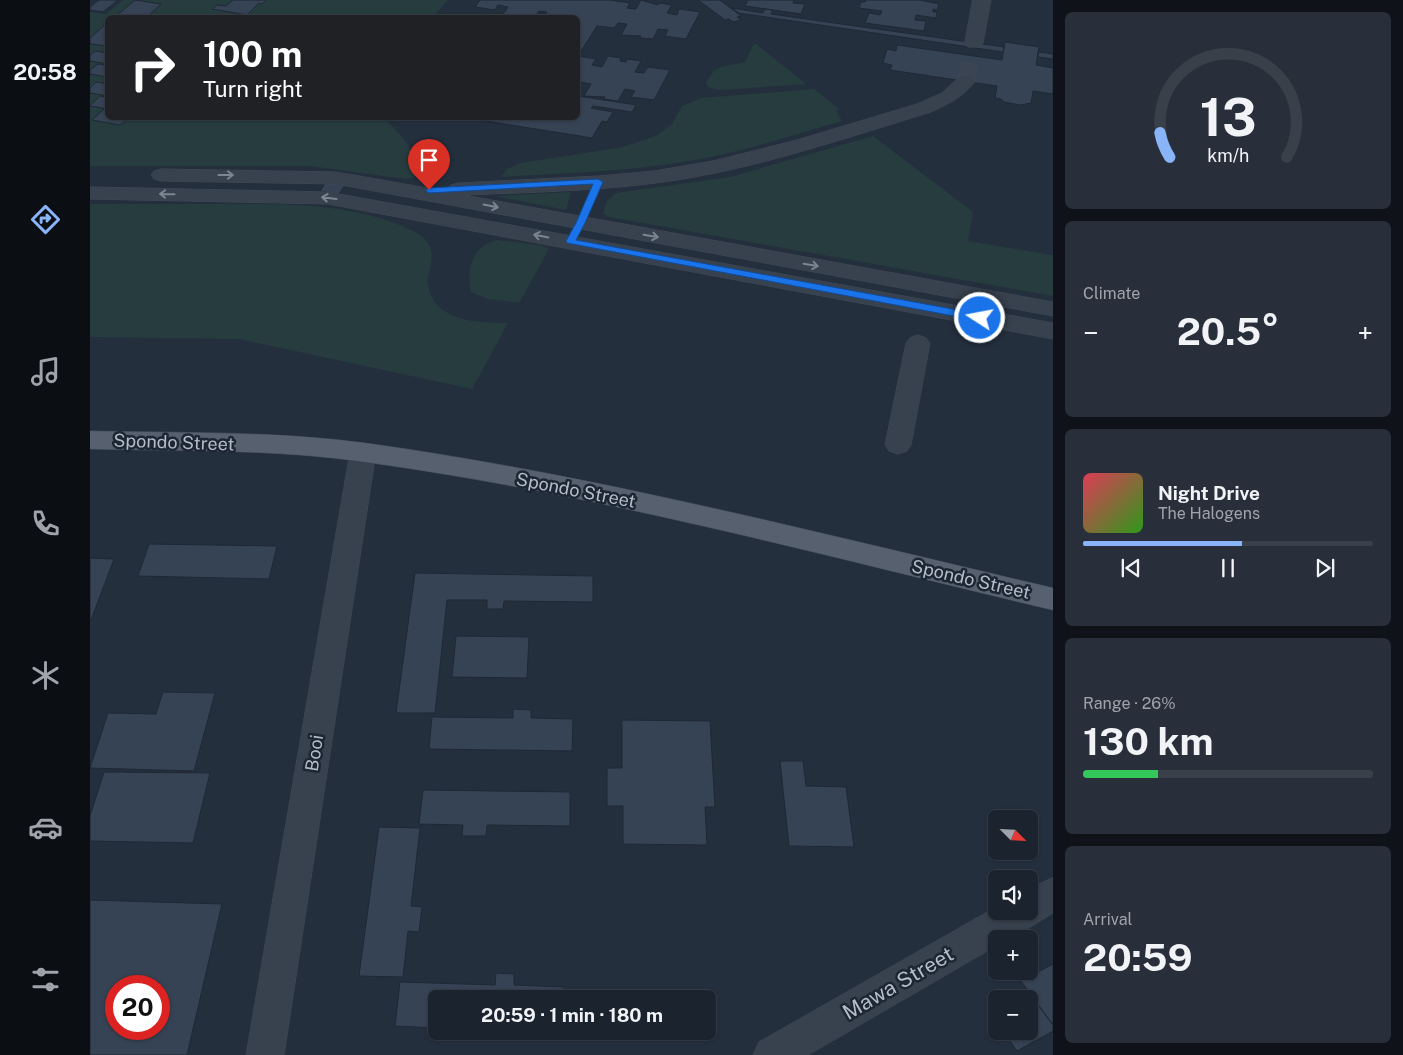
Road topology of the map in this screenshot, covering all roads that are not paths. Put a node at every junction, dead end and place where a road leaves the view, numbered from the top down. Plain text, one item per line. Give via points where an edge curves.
1 (982, 0) edge
2 (972, 49) tunnel mouth
3 (966, 81) tunnel mouth
4 (90, 176) edge
5 (598, 182) junction
6 (370, 184) junction
7 (298, 185) junction
8 (412, 191) junction
9 (90, 193) edge
10 (356, 202) junction
11 (576, 232) junction
12 (982, 307) junction
13 (1053, 309) edge
14 (1053, 331) edge
15 (918, 343) dead end
16 (90, 440) edge
17 (898, 445) dead end
18 (363, 452) junction
19 (1053, 598) edge
20 (1053, 894) edge
21 (1038, 903) edge
22 (1007, 920) edge
23 (265, 1055) edge
24 (772, 1055) edge

1 - 2 street
3 - 5 street via 949,97 924,108 760,156 682,173
4 -> 7 street
5 - 8 street
5 - 11 street
6 - 7 street
6 - 8 street
6 - 10 street
7 -> 9 street
10 -> 7 street
8 -> 11 street
11 -> 10 street
11 - 12 street
12 - 13 street
12 - 14 street
15 - 17 street
16 - 18 main road, Spondo Street via 275,445
18 - 19 main road, Spondo Street via 586,490
18 - 23 street, Booi
20 - 21 street
22 - 24 street, Mawa Street

